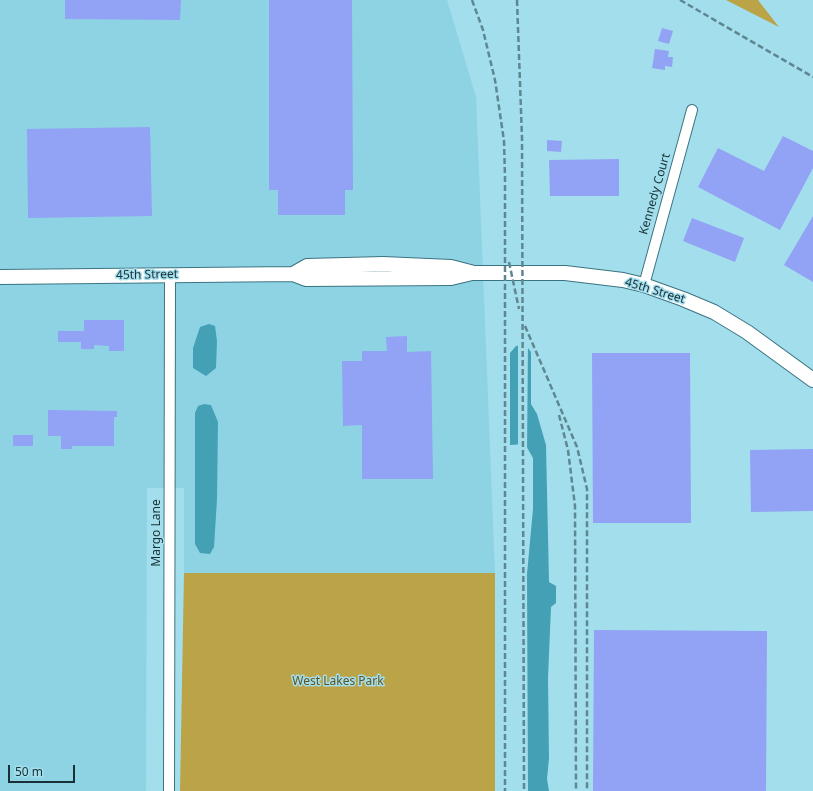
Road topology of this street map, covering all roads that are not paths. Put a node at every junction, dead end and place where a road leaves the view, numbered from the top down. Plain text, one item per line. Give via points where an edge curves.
1 (692, 110) dead end
2 (170, 275) junction
3 (0, 277) edge
4 (644, 285) junction
5 (813, 380) edge
6 (169, 791) edge

1 - 4 street, Kennedy Court
2 - 3 main road, 45th Street
2 - 4 main road, 45th Street via 293,274 306,279 452,278 474,273 565,273
2 - 6 street, Margo Lane
4 - 5 main road, 45th Street via 714,312 747,332

